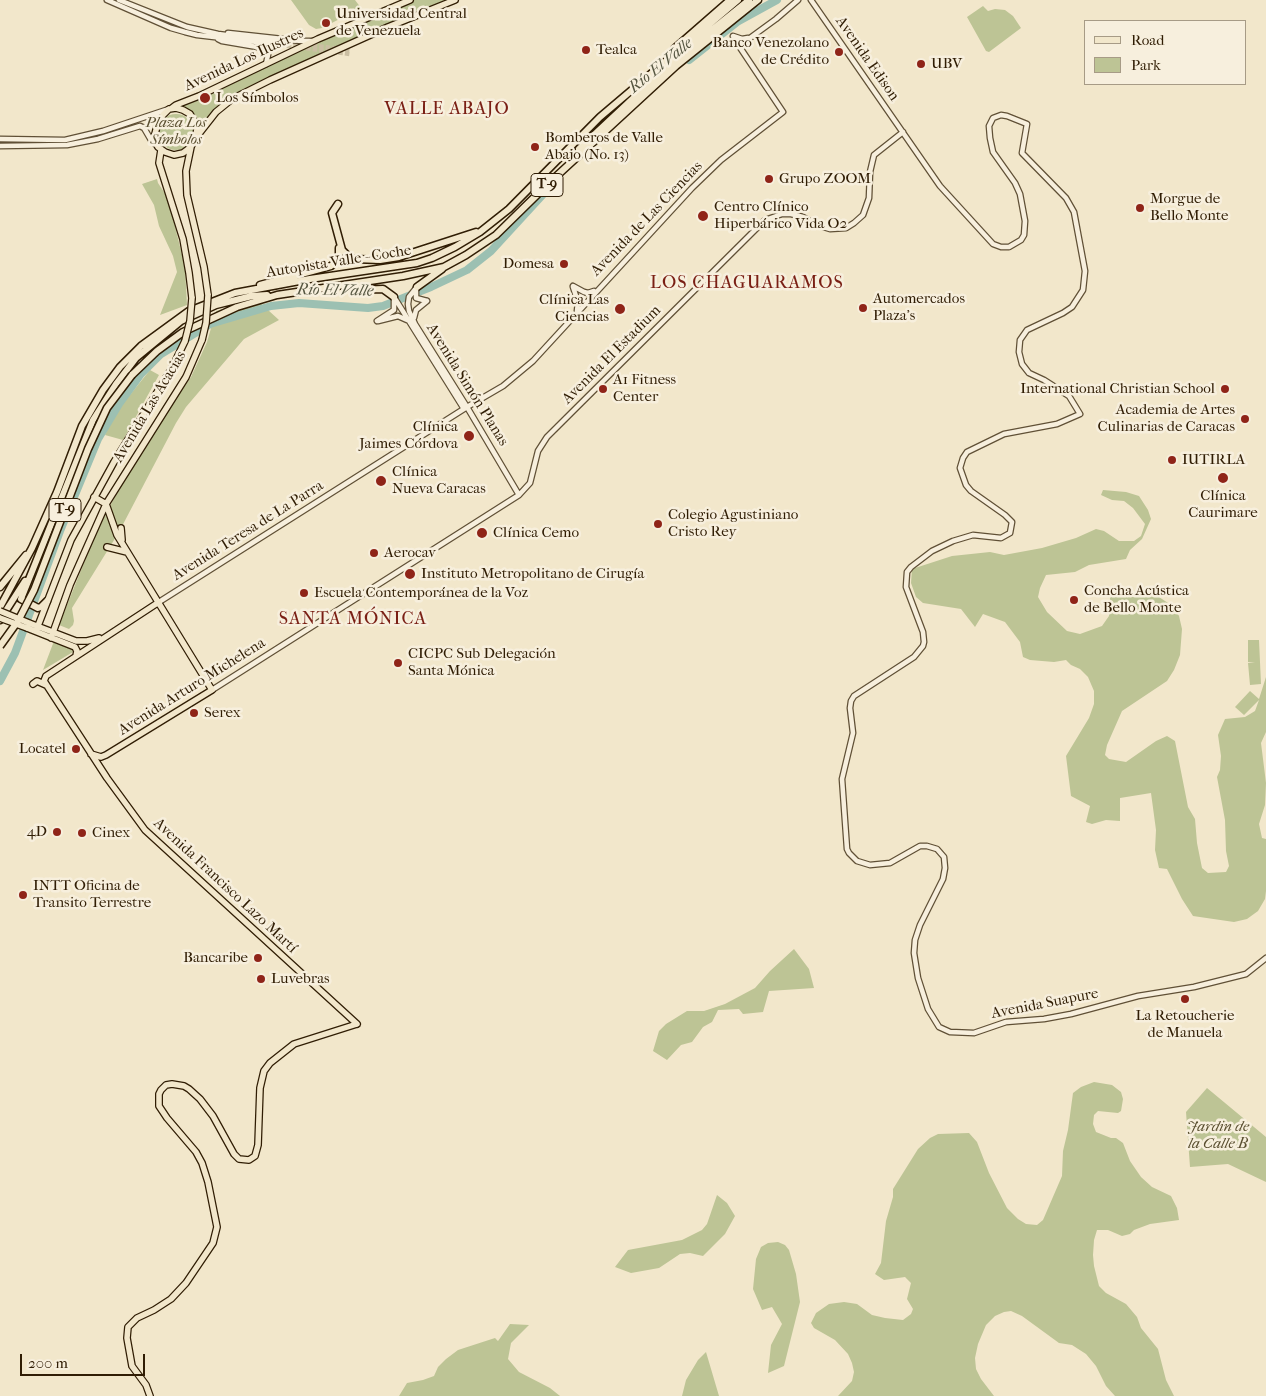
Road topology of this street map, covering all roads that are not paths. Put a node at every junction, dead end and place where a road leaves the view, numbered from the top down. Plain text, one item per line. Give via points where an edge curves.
1 (107, 0) edge
2 (119, 0) edge
3 (410, 0) edge
4 (455, 0) edge
5 (730, 0) edge
6 (738, 0) edge
7 (749, 0) edge
8 (758, 0) edge
9 (798, 0) edge
10 (811, 0) edge
11 (815, 0) edge
12 (817, 9) junction
13 (217, 36) junction
14 (733, 36) dead end
15 (752, 37) junction
16 (318, 39) junction
17 (274, 43) tunnel mouth
18 (745, 54) junction
19 (662, 64) junction
20 (266, 65) junction
21 (170, 109) junction
22 (610, 122) junction
23 (902, 132) junction
24 (0, 139) edge
25 (194, 140) junction
26 (0, 146) edge
27 (191, 147) junction
28 (160, 148) junction
29 (338, 204) dead end
30 (327, 208) dead end
31 (480, 232) junction
32 (444, 267) junction
33 (344, 285) junction
34 (417, 287) junction
35 (597, 289) junction
36 (235, 293) junction
37 (277, 295) junction
38 (394, 297) junction
39 (577, 312) junction
40 (408, 320) junction
41 (415, 324) junction
42 (466, 408) junction
43 (1080, 414) joint
44 (519, 495) junction
45 (94, 497) junction
46 (106, 504) junction
47 (113, 526) junction
48 (123, 544) junction
49 (32, 548) junction
50 (108, 548) dead end
51 (127, 552) junction
52 (35, 565) junction
53 (0, 587) edge
54 (47, 600) junction
55 (159, 602) junction
56 (0, 607) edge
57 (0, 611) edge
58 (0, 619) edge
59 (28, 626) junction
60 (37, 629) junction
61 (52, 635) junction
62 (104, 637) junction
63 (0, 646) edge
64 (76, 656) junction
65 (44, 678) joint
66 (33, 684) dead end
67 (49, 689) junction
68 (212, 690) junction
69 (91, 754) junction
70 (106, 755) junction
71 (104, 772) junction
72 (1266, 958) edge
73 (150, 1396) edge

1 - 13 street via 172,28 197,35
2 - 13 street via 176,24
3 - 16 main road, Avenida Los Ilustres
4 - 25 main road, Avenida Los Ilustres via 383,29 232,100 216,112
5 - 19 highway via 668,54
6 - 19 highway, T-9
7 - 22 highway, Autopista Valle - Coche / T-9 via 672,62
8 - 22 highway, Autopista Valle - Coche / T-9
9 - 15 street
10 - 12 street, Avenida Edison
11 - 12 street
12 - 23 street, Avenida Edison
13 - 16 street via 224,32 301,41
13 - 17 street
13 - 20 street via 222,41 263,48 268,55
14 - 15 street
15 - 18 street
15 - 18 street via 739,46
16 - 20 main road, Avenida Los Ilustres
18 - 35 street, Avenida de Las Ciencias via 783,112 721,160
19 - 31 highway, Autopista Valle - Coche / T-9 via 600,118 509,209
20 - 21 main road, Avenida Los Ilustres
21 - 24 street via 65,140
21 - 25 main road via 183,110 194,118 197,129
21 - 28 main road via 163,114 157,126 155,138
22 - 32 highway, Autopista Valle - Coche / T-9 via 480,245
23 - 43 street, Avenida Edison via 940,186 987,237 994,244 1009,247 1024,235 1025,215 1015,184 993,152 989,126 993,118 1001,115 1027,124 1022,153 1066,198 1074,212 1085,280 1083,290 1072,307 1027,330 1020,340 1019,352 1029,373 1069,396
23 - 44 street, Avenida El Estadium via 874,155 869,198 863,214 854,223 846,228 830,229 791,214 765,220 547,436 538,451 530,483
25 - 27 main road
26 - 28 street via 66,145 140,126
27 - 28 main road via 179,154 169,154
27 - 46 main road, Avenida Las Acacias, bridge via 186,171 187,196 208,295 202,340 186,377
28 - 45 main road, Avenida Las Acacias, bridge via 159,163 190,273 190,321 172,368
29 - 31 highway via 332,213 342,250 354,259 399,257
30 - 36 highway, T-9 via 340,253 334,265
31 - 36 highway, Autopista Valle - Coche / T-9 via 456,247 416,263
32 - 33 highway, Autopista Valle - Coche / T-9
32 - 34 highway, T-9
33 - 37 highway, Autopista Valle - Coche / T-9
33 - 38 highway via 356,290 383,289
34 - 41 street, Avenida Simón Planas via 408,304
34 - 41 street via 416,298 427,301 416,310
35 - 39 street, Avenida de Las Ciencias
35 - 39 street via 588,293 573,286 578,302
36 - 49 highway, Autopista Valle - Coche / T-9 via 188,311 141,346 120,367 82,426
37 - 52 highway via 252,296 196,313 181,321 136,358 93,420
37 - 63 highway, Autopista Valle - Coche / T-9, bridge via 237,307 183,332 132,375 107,408 34,590
38 - 40 street, Avenida Simón Planas
38 - 40 street via 394,310 377,321 398,316
39 - 42 street, Avenida de Las Ciencias via 514,378
40 - 42 street, Avenida Simón Planas
41 - 42 street, Avenida Simón Planas
42 - 44 street, Avenida Simón Planas
42 - 55 street, Avenida Teresa de La Parra
43 - 72 street, Avenida Suapure via 1057,424 1004,434 973,448 963,458 960,468 967,488 1005,515 1012,522 1012,529 1001,538 973,535 954,541 922,558 907,572 906,588 924,642 914,657 854,696 852,701 854,733 842,779 847,849 857,861 870,865 890,863 920,846 932,847 941,853 945,868 943,879 920,925 914,952 928,1009 939,1027 950,1032 974,1033 1006,1022 1071,1014 1138,996 1194,987 1246,974
44 - 68 street, Avenida Arturo Michelena
45 - 46 main road
45 - 54 main road, Avenida Las Acacias via 71,540
46 - 47 main road
46 - 61 main road, Avenida Las Acacias
47 - 48 main road
47 - 48 main road via 122,527
48 - 51 main road
49 - 53 highway
49 - 56 highway, Autopista Valle - Coche / T-9
50 - 51 main road
51 - 55 main road
52 - 54 highway via 21,598 38,608
52 - 58 highway
54 - 60 main road, Avenida Las Acacias
55 - 62 main road, Avenida Teresa de La Parra
55 - 68 main road
57 - 59 main road, bridge
58 - 59 main road, bridge
59 - 60 main road
60 - 61 main road
61 - 62 main road via 81,642
61 - 64 main road via 75,646
62 - 64 main road, Avenida Teresa de La Parra
64 - 65 main road, Avenida Teresa de La Parra
65 - 67 main road, Avenida Francisco Lazo Martí
66 - 67 main road via 39,681
67 - 69 main road, Avenida Francisco Lazo Martí
68 - 70 main road, Avenida Arturo Michelena
69 - 70 main road
69 - 71 main road, Avenida Francisco Lazo Martí
70 - 71 main road via 102,763
71 - 73 main road, Avenida Francisco Lazo Martí via 145,830 357,1024 294,1044 264,1070 260,1088 258,1144 255,1156 250,1160 234,1154 213,1116 189,1089 172,1084 161,1090 159,1106 202,1163 217,1227 213,1244 186,1283 171,1299 137,1318 128,1327 126,1338 132,1366

